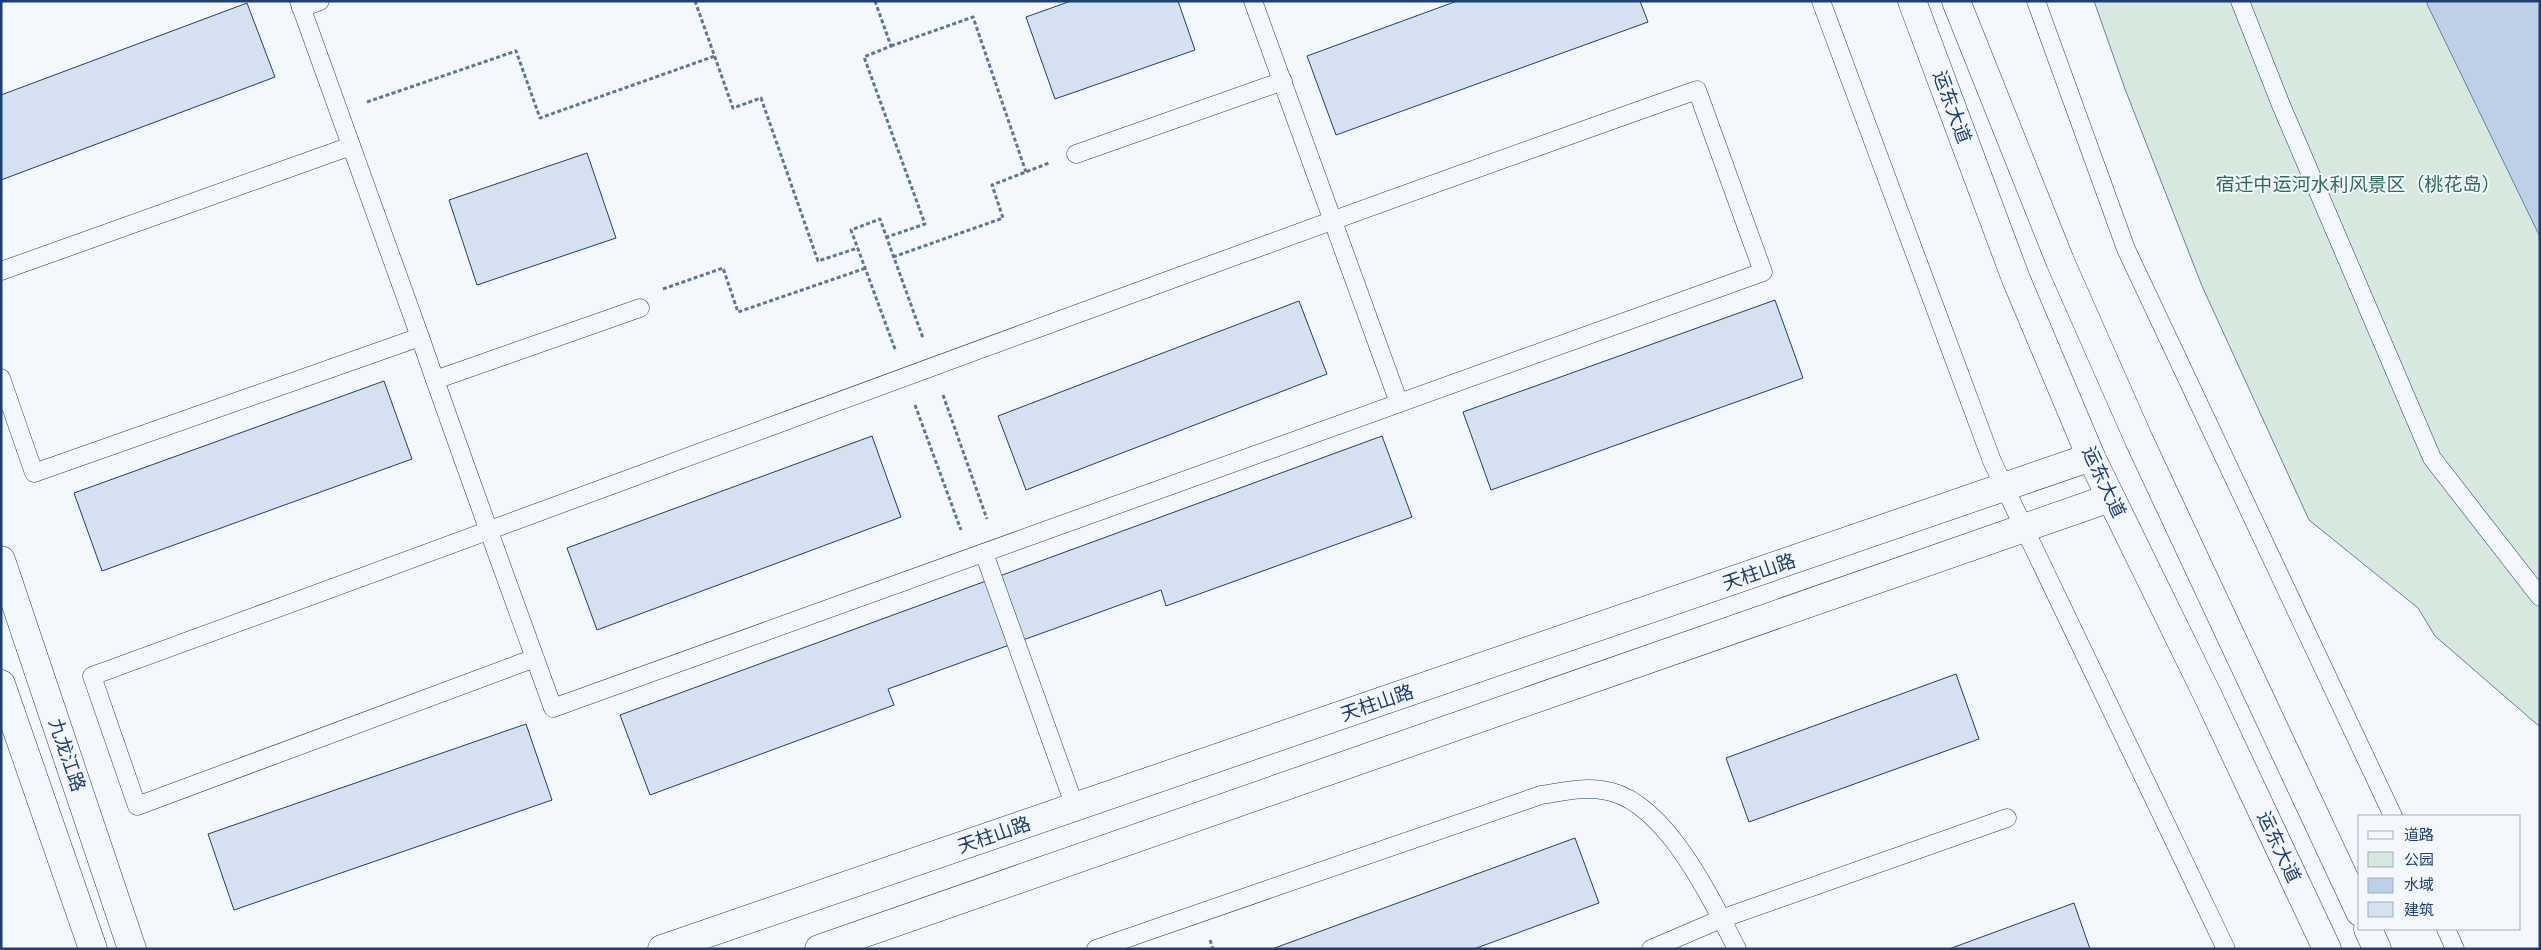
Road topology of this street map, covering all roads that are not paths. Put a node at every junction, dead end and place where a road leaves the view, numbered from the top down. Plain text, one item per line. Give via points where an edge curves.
1 (320, 1) edge
2 (1254, 1) edge
3 (1820, 1) edge
4 (1912, 1) edge
5 (1956, 1) edge
6 (2036, 1) edge
7 (2240, 1) edge
8 (300, 5) edge
9 (1282, 81) junction
10 (350, 146) junction
11 (1076, 154) road end
12 (1332, 219) junction
13 (1, 271) edge
14 (640, 308) road end
15 (420, 337) junction
16 (1, 378) edge
17 (435, 380) junction
18 (1399, 403) junction
19 (2091, 457) junction
20 (2004, 487) junction
21 (2110, 498) junction
22 (2024, 528) junction
23 (489, 531) junction
24 (984, 553) junction
25 (1, 560) edge
26 (2540, 597) edge
27 (534, 658) junction
28 (1, 684) edge
29 (1075, 807) junction
30 (2393, 815) edge
31 (2007, 818) dead end
32 (2358, 908) edge
33 (1721, 919) junction
34 (2368, 930) edge
35 (2446, 930) edge
36 (93, 949) edge
37 (132, 949) edge
38 (662, 949) edge
39 (819, 949) edge
40 (1096, 949) edge
41 (1651, 949) edge
42 (1737, 949) edge
43 (2226, 949) edge
44 (2327, 949) edge
45 (2377, 949) edge
46 (2455, 949) edge

1 - 8 lane
2 - 9 lane
3 - 20 lane via 1988,452
4 - 19 street, 运东大道 via 2016,279
5 - 32 street via 2060,261 2139,440
6 - 30 lane via 2126,249
7 - 26 lane via 2281,106 2432,458
8 - 10 lane
9 - 11 lane
9 - 12 lane
10 - 13 lane
10 - 15 lane
12 - 18 lane
12 - 18 lane via 1697,90 1764,272
12 - 23 lane
14 - 17 lane
15 - 16 lane via 34,473
15 - 17 lane
17 - 23 lane
18 - 24 lane
19 - 20 street, 天柱山路
19 - 21 street, 运东大道
20 - 22 lane
20 - 29 street, 天柱山路
21 - 22 street
21 - 44 street, 运东大道 via 2208,694
22 - 39 street
22 - 43 lane
23 - 27 lane
23 - 27 lane via 92,676 137,806
24 - 27 lane via 553,708
24 - 29 lane
25 - 37 street, 九龙江路
28 - 36 street, 九龙江路
29 - 38 street, 天柱山路
31 - 33 lane
33 - 40 lane via 1675,843 1650,813 1604,790 1576,789 1541,795
33 - 41 lane
33 - 42 lane
34 - 45 street
35 - 46 lane

